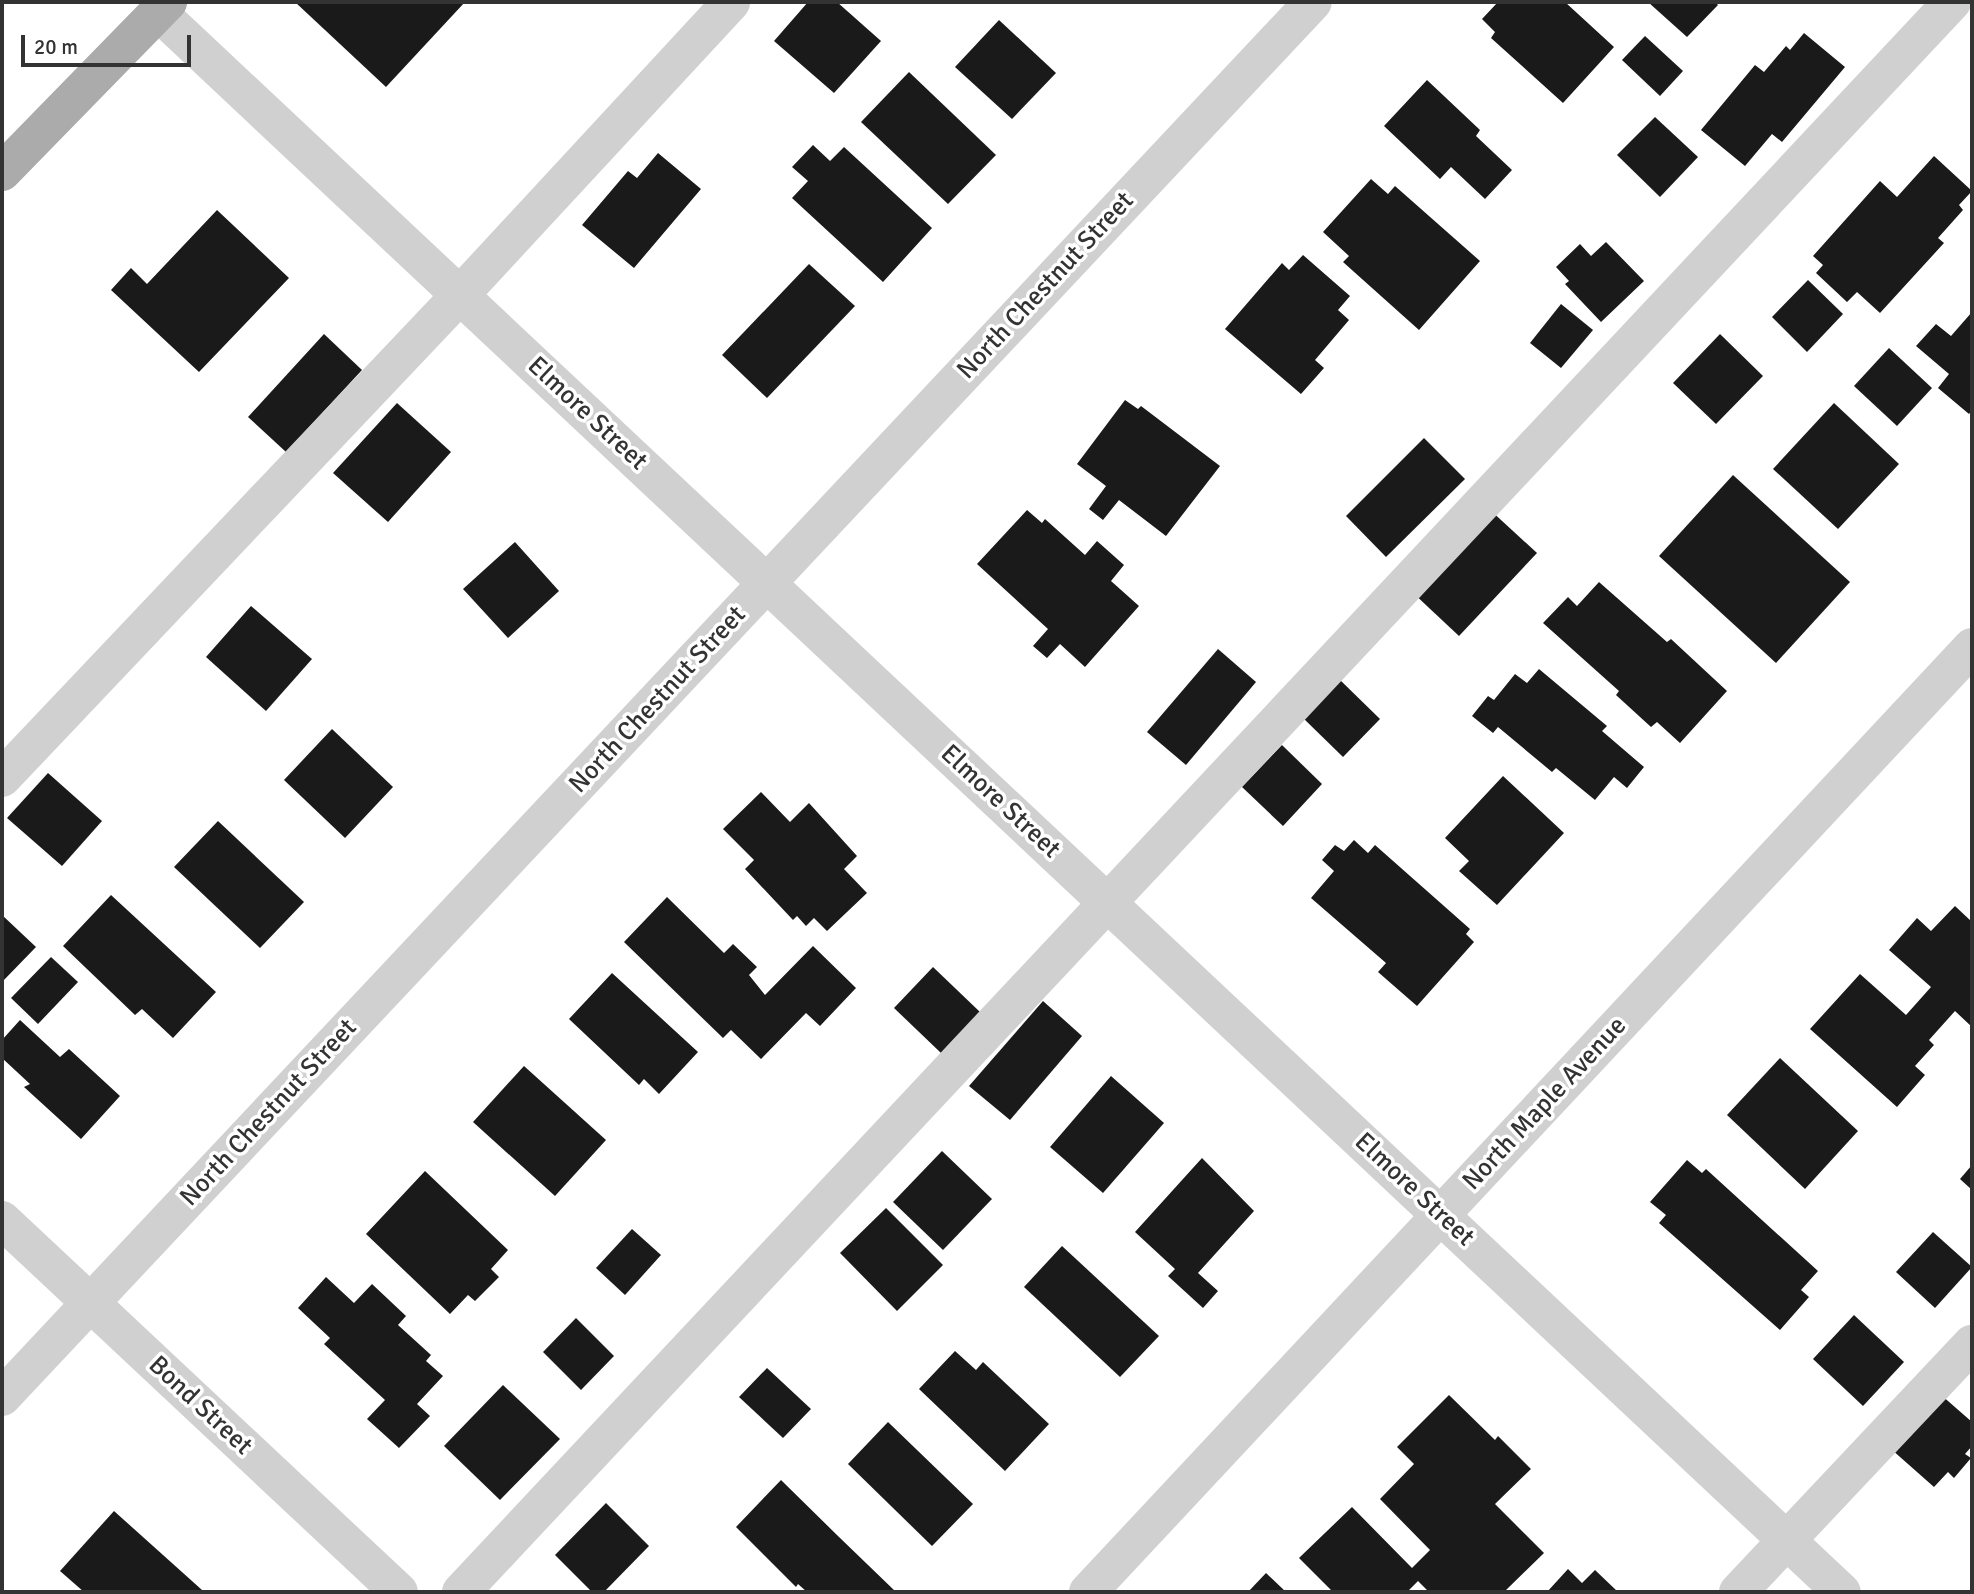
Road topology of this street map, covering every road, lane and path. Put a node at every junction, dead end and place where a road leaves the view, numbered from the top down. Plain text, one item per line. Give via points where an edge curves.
1 (731, 2) edge
2 (1313, 2) edge
3 (1952, 2) edge
4 (163, 7) edge
5 (2, 172) edge
6 (460, 295) junction
7 (767, 583) junction
8 (1972, 647) edge
9 (2, 778) edge
10 (1109, 904) junction
11 (1441, 1215) junction
12 (2, 1220) edge
13 (90, 1303) junction
14 (1972, 1344) edge
15 (2, 1397) edge
16 (1787, 1540) junction
17 (398, 1592) edge
18 (461, 1592) edge
19 (1088, 1592) edge
20 (1738, 1592) edge
21 (1842, 1592) edge

1 - 6 street
2 - 7 street, North Chestnut Street
3 - 10 street
4 - 5 main road
4 - 6 street, Elmore Street
6 - 7 street, Elmore Street
6 - 9 street
7 - 10 street, Elmore Street
7 - 13 street, North Chestnut Street
8 - 11 street, North Maple Avenue
10 - 11 street, Elmore Street
10 - 18 street
11 - 16 street, Elmore Street
11 - 19 street, North Maple Avenue
12 - 13 street, Bond Street
13 - 15 street, North Chestnut Street
13 - 17 street, Bond Street
14 - 16 street
16 - 20 street
16 - 21 street, Elmore Street

